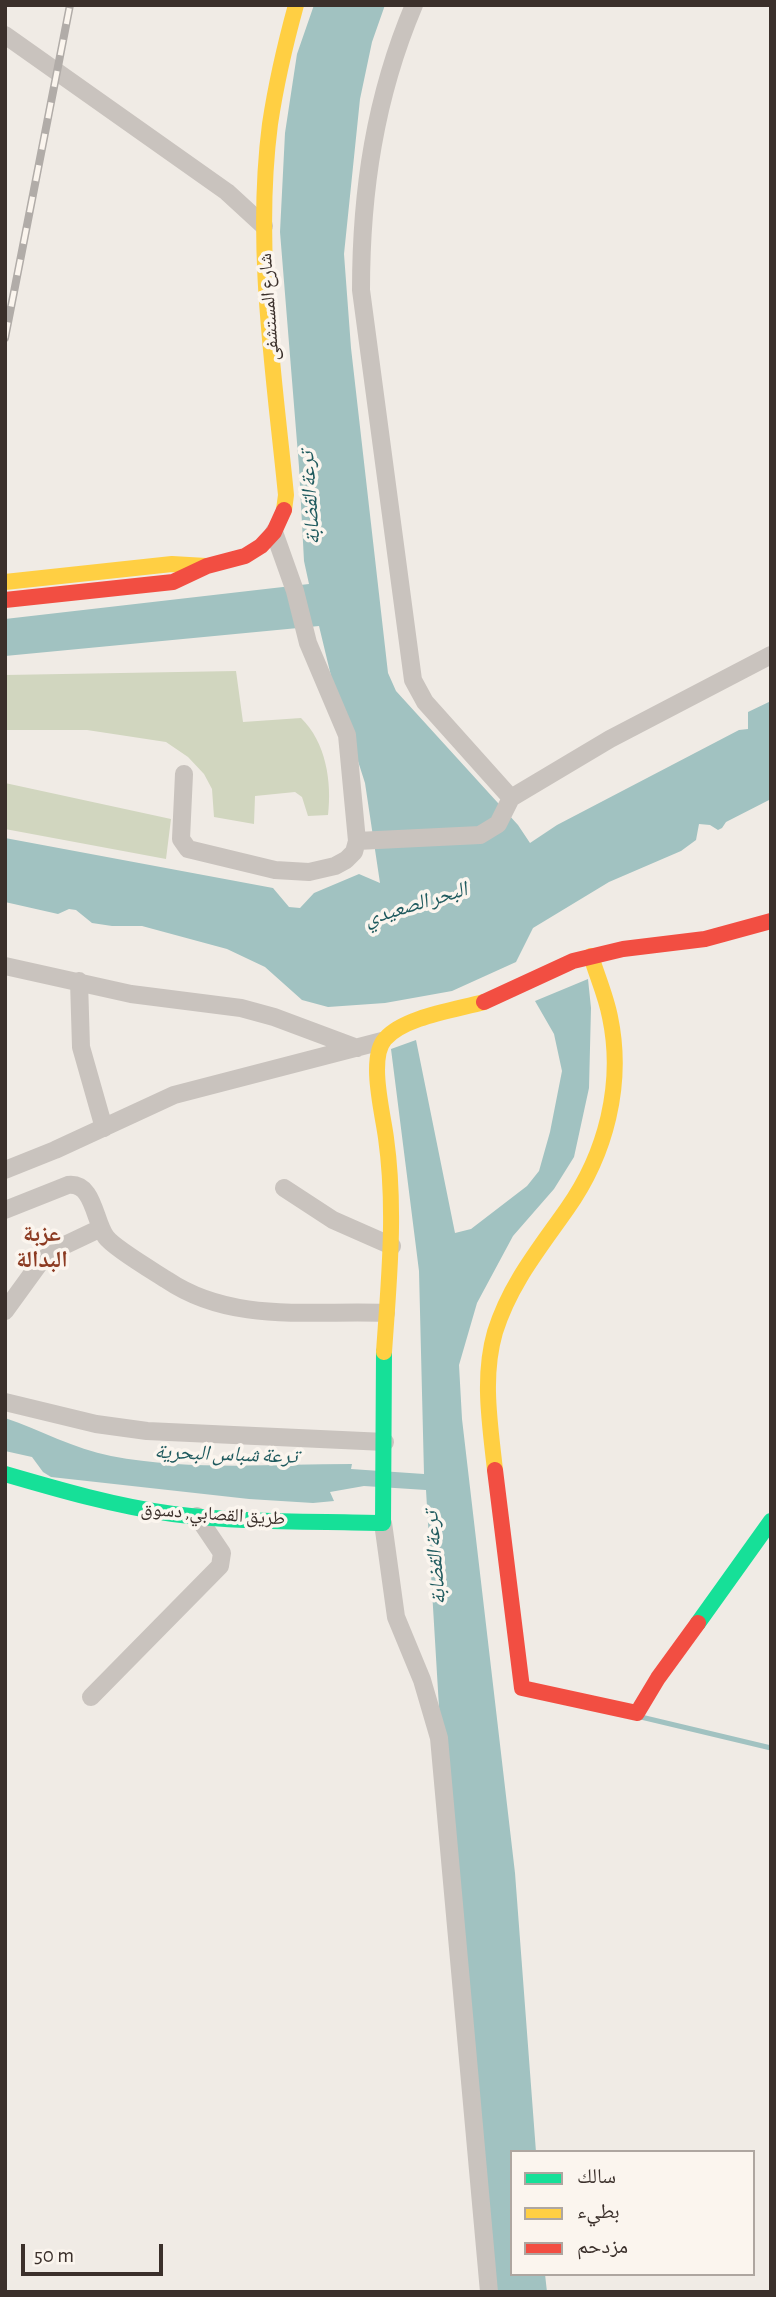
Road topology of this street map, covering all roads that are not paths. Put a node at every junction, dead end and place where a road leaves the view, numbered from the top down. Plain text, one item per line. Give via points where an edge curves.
1 (296, 5) edge
2 (414, 5) edge
3 (5, 35) edge
4 (264, 226) junction
5 (274, 531) junction
6 (207, 566) junction
7 (5, 582) edge
8 (5, 600) edge
9 (771, 655) edge
10 (184, 774) dead end
11 (511, 799) junction
12 (357, 841) junction
13 (771, 921) edge
14 (591, 956) junction
15 (5, 966) edge
16 (79, 981) junction
17 (382, 1041) junction
18 (357, 1048) junction
19 (104, 1128) junction
20 (5, 1170) edge
21 (284, 1188) dead end
22 (5, 1210) edge
23 (101, 1228) junction
24 (392, 1246) junction
25 (5, 1311) edge
26 (386, 1313) junction
27 (5, 1402) edge
28 (385, 1442) junction
29 (5, 1474) edge
30 (197, 1516) junction
31 (771, 1521) edge
32 (383, 1523) junction
33 (90, 1697) dead end
34 (489, 2292) edge

1 - 4 main road, شارع المستشفى via 276,91
2 - 11 street via 374,132 365,184 361,290 413,680 425,702
3 - 4 street via 227,192
4 - 5 main road, شارع المستشفى via 266,294 286,495
5 - 6 main road, شارع المستشفى via 245,556
5 - 12 street via 318,670 347,735
6 - 7 main road, شارع المستشفى via 172,564
6 - 8 main road, شارع المستشفى via 173,582
9 - 11 street via 610,739
10 - 12 street via 181,839 194,851 275,870 309,872 346,860
11 - 12 street via 498,824 480,835
13 - 14 main road via 705,939
14 - 17 main road via 485,1002 405,1024
14 - 31 main road via 610,1018 612,1093 607,1124 596,1159 575,1199 516,1282 489,1360 489,1420 522,1688 637,1713 657,1678
15 - 16 street
16 - 18 street via 131,994 242,1008
16 - 19 street via 81,1047
17 - 18 street
17 - 24 main road via 376,1066 388,1152
18 - 19 street via 174,1095
19 - 20 street
21 - 24 street via 332,1220
22 - 23 street via 73,1184 87,1193
23 - 25 street via 42,1261
23 - 26 street via 120,1249 186,1292 233,1308
24 - 26 main road
26 - 28 main road
27 - 28 street via 147,1431
28 - 32 main road
29 - 30 main road, طريق القصابي, دسوق via 99,1501
30 - 32 main road, طريق القصابي, دسوق
30 - 33 street via 222,1553 219,1566
32 - 34 street via 396,1617 422,1679 439,1738

